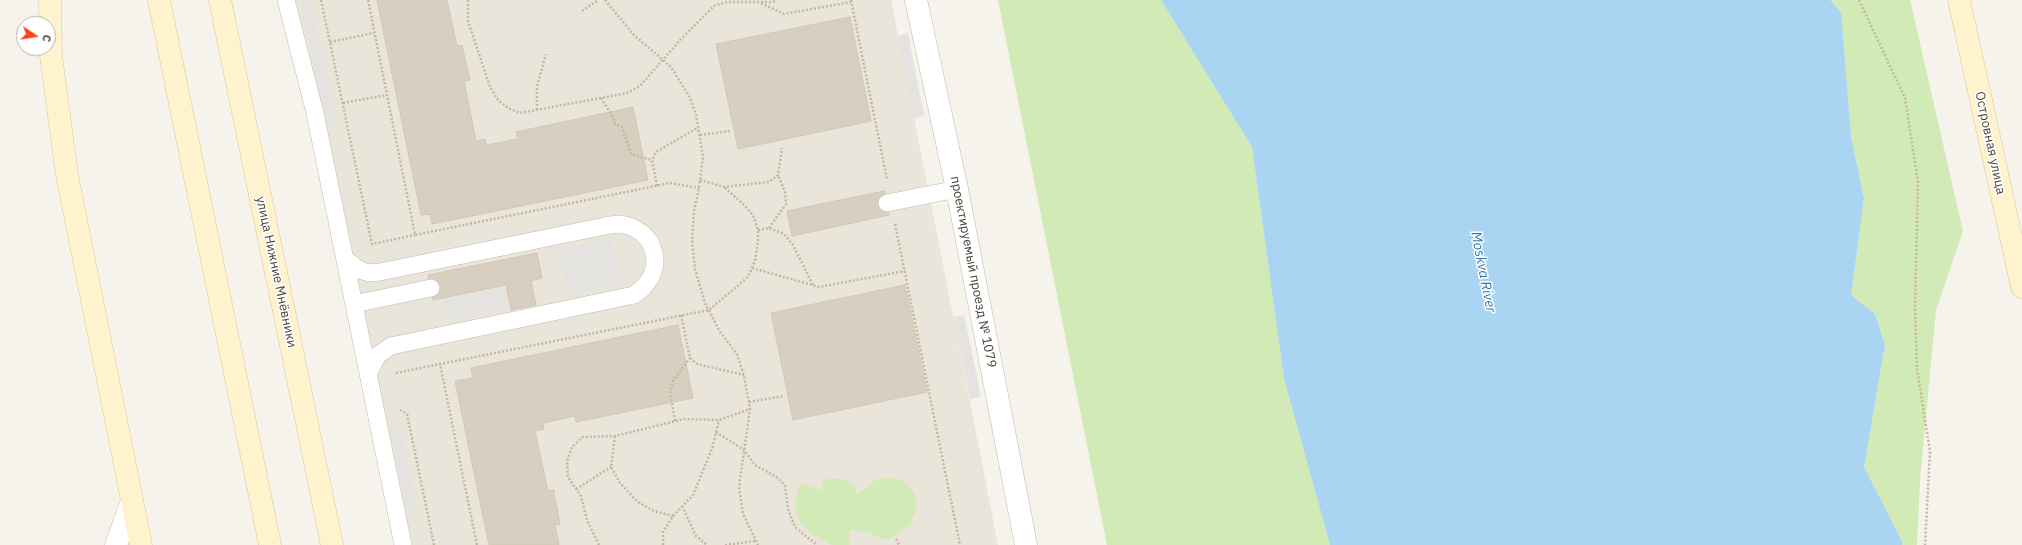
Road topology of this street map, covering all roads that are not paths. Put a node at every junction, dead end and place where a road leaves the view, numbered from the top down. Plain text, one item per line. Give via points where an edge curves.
1 (50, 0) edge
2 (159, 0) edge
3 (220, 0) edge
4 (286, 0) edge
5 (916, 0) edge
6 (1959, 0) edge
7 (957, 189) junction
8 (889, 203) road end
9 (345, 259) junction
10 (2022, 287) edge
11 (431, 288) dead end
12 (354, 304) junction
13 (368, 374) junction
14 (132, 501) junction
15 (116, 545) edge
16 (141, 545) edge
17 (270, 545) edge
18 (332, 545) edge
19 (403, 545) edge
20 (1026, 545) edge

1 - 14 main road via 51,56 67,175
2 - 17 main road
3 - 18 main road, улица Нижние Мнёвники
4 - 9 lane via 316,113
5 - 7 street, проектируемый проезд № 1079
6 - 10 main road, Островная улица
7 - 8 lane
7 - 20 street, проектируемый проезд № 1079
9 - 12 lane
9 - 13 lane via 360,270 369,273 380,272 621,224 642,233 650,242 654,253 655,265 651,277 634,295 391,346 378,354
11 - 12 lane
12 - 13 lane
13 - 19 lane
14 - 15 street
14 - 16 main road

